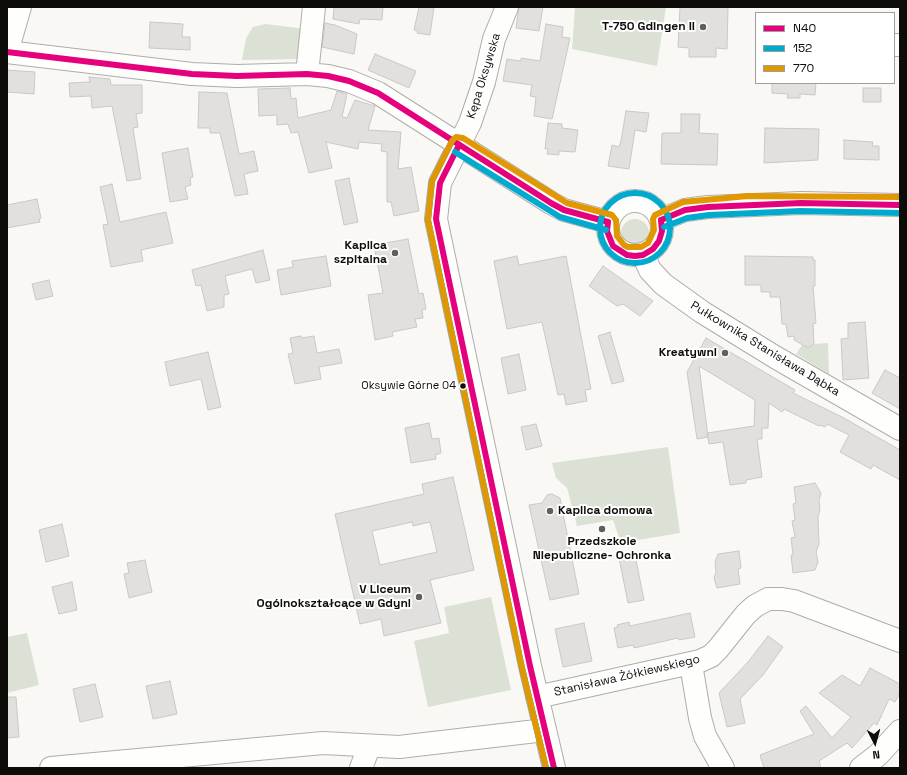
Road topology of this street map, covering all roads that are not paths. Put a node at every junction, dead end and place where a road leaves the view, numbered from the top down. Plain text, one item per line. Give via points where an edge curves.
1 (20, 7) edge
2 (314, 7) edge
3 (508, 7) edge
4 (7, 52) edge
5 (307, 74) junction
6 (459, 146) junction
7 (900, 205) edge
8 (661, 220) junction
9 (608, 222) junction
10 (644, 255) junction
11 (900, 428) edge
12 (900, 641) edge
13 (691, 664) junction
14 (537, 697) junction
15 (545, 730) junction
16 (900, 731) edge
17 (370, 747) junction
18 (51, 768) edge
19 (361, 768) edge
20 (554, 768) edge
21 (723, 768) edge
22 (861, 768) edge

1 - 4 street
2 - 5 street
3 - 6 street, Kępa Oksywska via 494,39 484,82
4 - 5 street via 192,74
5 - 6 street via 349,81 378,93
6 - 9 street via 564,210
6 - 14 street, Kępa Oksywska via 440,183 436,219
7 - 8 street via 801,203 708,206 685,210
8 - 9 street via 648,204 628,201 612,213
8 - 10 street via 660,241
9 - 10 street via 609,239 620,252 627,255
10 - 11 street, Pułkownika Stanisława Dąbka via 650,270 663,284 702,312
12 - 13 street, Stanisława Żółkiewskiego via 794,601 768,599 746,614 711,656
13 - 14 street, Stanisława Żółkiewskiego
13 - 21 street via 705,736
14 - 15 street, Kępa Oksywska
15 - 17 street via 398,747
15 - 20 street, Kępa Oksywska
16 - 22 street via 878,755
17 - 18 street via 323,743
17 - 19 street

